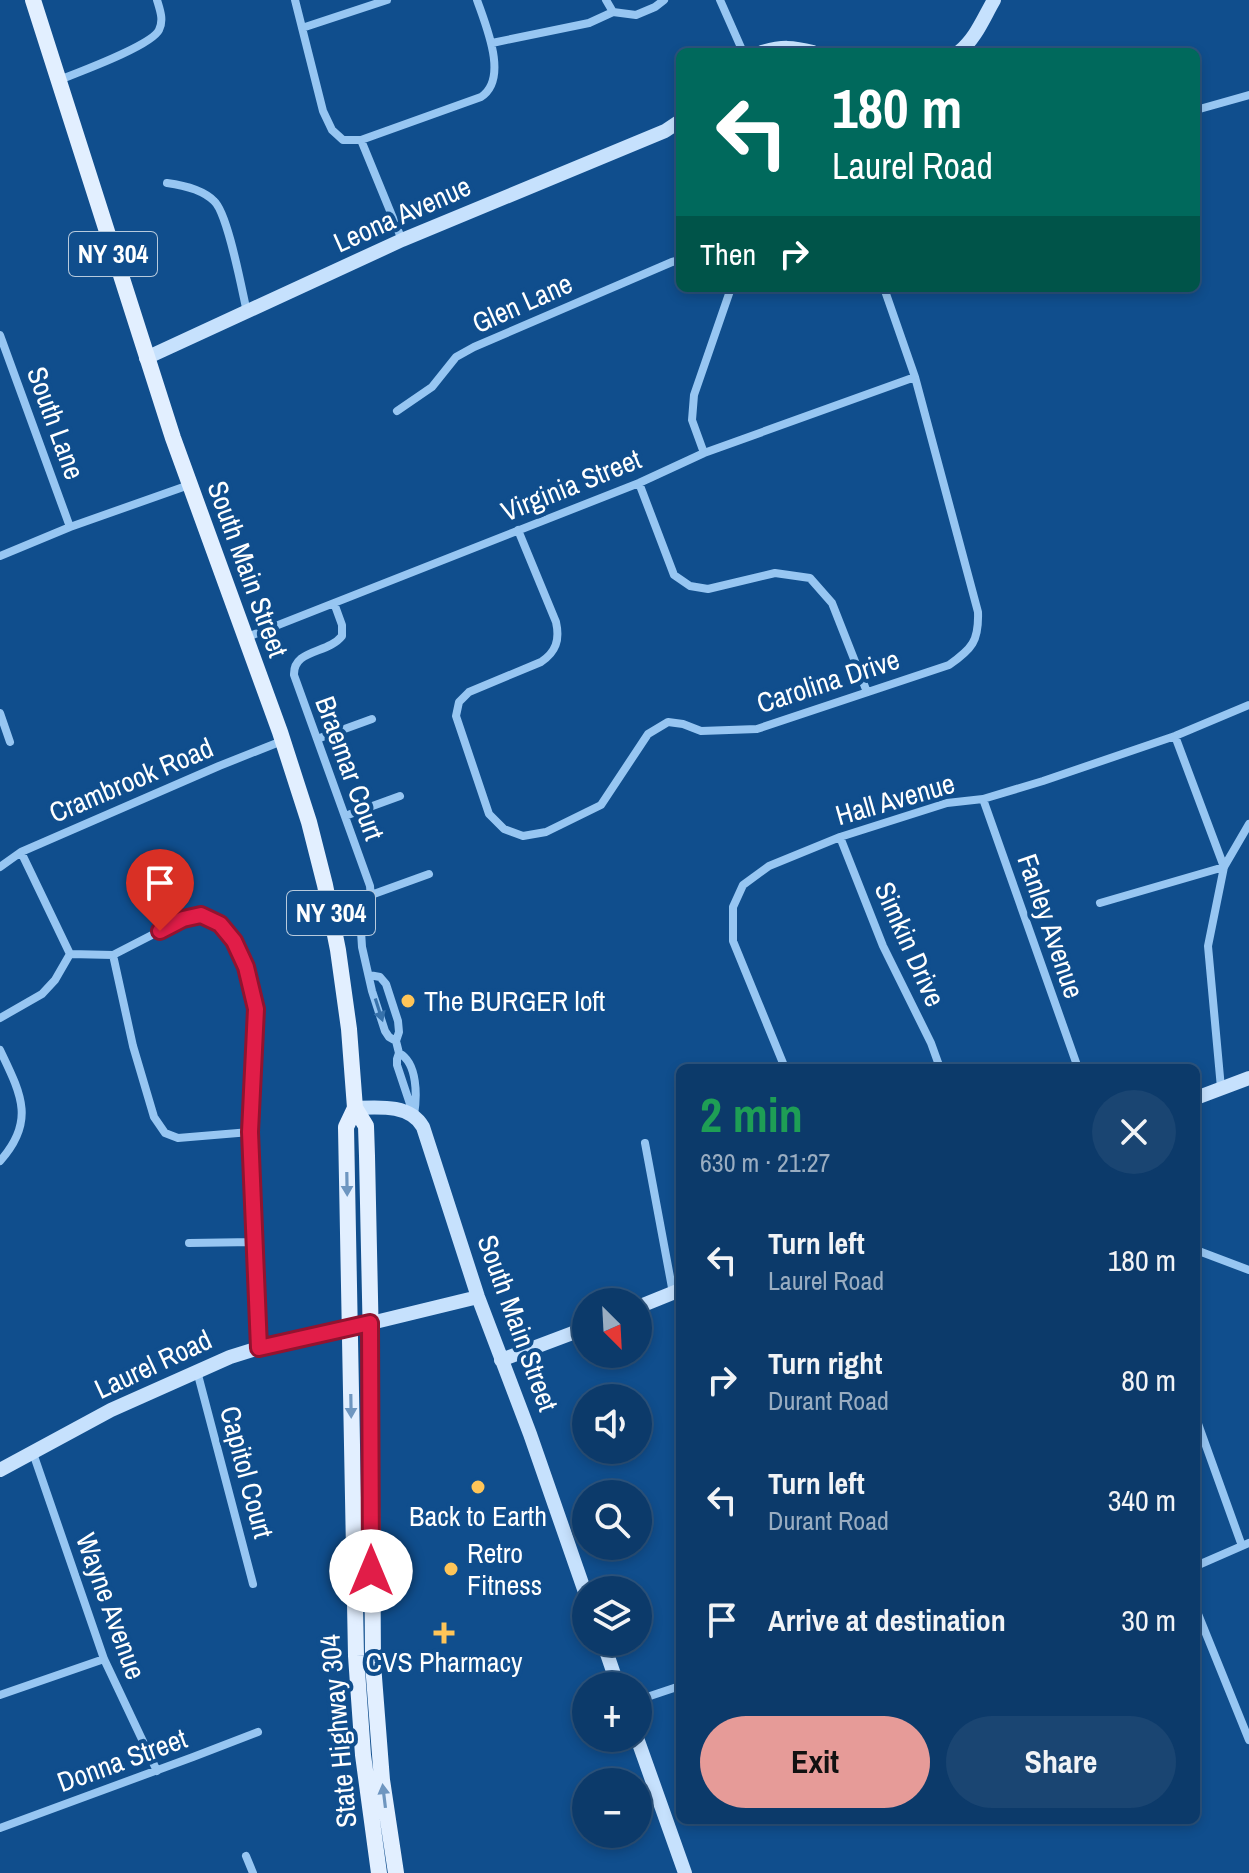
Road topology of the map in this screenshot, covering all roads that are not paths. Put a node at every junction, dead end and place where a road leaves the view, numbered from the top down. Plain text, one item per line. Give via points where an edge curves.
1 (33, 0) edge
2 (157, 0) edge
3 (295, 0) edge
4 (387, 0) edge
5 (477, 0) edge
6 (606, 0) edge
7 (664, 0) edge
8 (720, 0) edge
9 (994, 0) edge
10 (613, 12) junction
11 (302, 28) junction
12 (492, 43) junction
13 (741, 48) edge
14 (774, 48) edge
15 (795, 48) edge
16 (964, 48) edge
17 (58, 80) junction
18 (1249, 95) edge
19 (1200, 109) edge
20 (676, 124) edge
21 (361, 140) junction
22 (167, 183) dead end
23 (402, 240) junction
24 (676, 261) edge
25 (730, 292) edge
26 (885, 292) edge
27 (247, 312) junction
28 (0, 335) edge
29 (146, 358) junction
30 (915, 377) junction
31 (397, 411) dead end
32 (704, 453) junction
33 (639, 483) junction
34 (189, 485) junction
35 (70, 527) junction
36 (518, 530) junction
37 (0, 556) edge
38 (334, 603) junction
39 (245, 638) junction
40 (867, 692) junction
41 (1249, 705) edge
42 (0, 713) edge
43 (372, 719) dead end
44 (1175, 736) junction
45 (317, 739) junction
46 (283, 741) junction
47 (10, 742) dead end
48 (400, 796) dead end
49 (983, 799) junction
50 (345, 816) junction
51 (1249, 824) edge
52 (840, 837) junction
53 (21, 852) junction
54 (0, 867) edge
55 (1224, 867) junction
56 (429, 874) dead end
57 (371, 895) junction
58 (1100, 903) dead end
59 (70, 954) junction
60 (113, 955) junction
61 (369, 975) junction
62 (0, 1018) edge
63 (396, 1041) junction
64 (0, 1050) edge
65 (783, 1064) edge
66 (939, 1064) edge
67 (1077, 1064) edge
68 (1249, 1078) edge
69 (1221, 1088) junction
70 (1200, 1096) edge
71 (355, 1108) junction
72 (414, 1116) junction
73 (250, 1132) junction
74 (645, 1143) dead end
75 (0, 1161) edge
76 (254, 1242) junction
77 (189, 1243) dead end
78 (1200, 1252) edge
79 (1249, 1270) edge
80 (676, 1292) edge
81 (478, 1297) junction
82 (652, 1301) edge
83 (370, 1323) junction
84 (350, 1328) junction
85 (572, 1333) edge
86 (259, 1348) junction
87 (501, 1360) junction
88 (197, 1371) junction
89 (1200, 1428) edge
90 (33, 1453) junction
91 (0, 1470) edge
92 (1246, 1544) edge
93 (1200, 1564) edge
94 (579, 1576) edge
95 (253, 1584) dead end
96 (1200, 1619) edge
97 (104, 1659) junction
98 (676, 1687) edge
99 (0, 1695) edge
100 (652, 1695) edge
101 (258, 1732) dead end
102 (1249, 1740) edge
103 (642, 1752) edge
104 (157, 1771) junction
105 (0, 1828) edge
106 (246, 1856) dead end
107 (253, 1873) edge
108 (379, 1873) edge
109 (396, 1873) edge
110 (685, 1873) edge

1 - 17 main road, South Main Street / NY 304
2 - 17 street via 162,18 158,33
3 - 11 street
4 - 11 street
5 - 12 street
6 - 10 street
7 - 10 street via 636,15
8 - 13 street
9 - 16 street
10 - 12 street via 589,23
11 - 21 street via 332,130 343,140
12 - 21 street via 489,92
14 - 15 street
17 - 29 main road, South Main Street / NY 304
18 - 19 street
20 - 23 street, Leona Avenue
21 - 23 street
22 - 27 street via 187,186 215,201 224,216
23 - 27 street, Leona Avenue
24 - 31 street, Glen Lane via 474,347
25 - 32 street via 694,395 692,420
26 - 30 street, Carolina Drive
27 - 29 street, Leona Avenue
28 - 35 street, South Lane
29 - 34 main road, South Main Street / NY 304
30 - 32 street, Virginia Street
30 - 40 street, Carolina Drive via 971,581 979,632 969,651 949,665
32 - 33 street, Virginia Street
33 - 36 street, Virginia Street
33 - 40 street via 674,575 690,586 708,589 775,573 810,578 832,603
34 - 35 street
34 - 39 main road, South Main Street / NY 304
35 - 37 street
36 - 38 street, Virginia Street
36 - 40 street, Carolina Drive via 556,622 557,645 537,664 469,692 456,711 489,814 504,829 523,836 546,832 601,805 648,734 668,722 701,731 757,729
38 - 39 street, Virginia Street
38 - 45 street, Braemar Court via 342,636 300,658 293,668
39 - 46 main road, South Main Street / NY 304
41 - 44 street, Hall Avenue
42 - 47 street
43 - 45 street
44 - 49 street, Hall Avenue
44 - 55 street
45 - 50 street, Braemar Court
46 - 53 street, Crambrook Road
46 - 71 main road, South Main Street / NY 304 via 332,917
48 - 50 street
49 - 52 street, Hall Avenue via 947,803
49 - 67 street, Fanley Avenue
50 - 57 street, Braemar Court
51 - 55 street
52 - 65 street, Hall Avenue via 769,866 743,885 733,907 733,941
52 - 66 street, Simkin Drive
53 - 54 street, Crambrook Road
53 - 59 street
55 - 58 street
55 - 69 street via 1208,946
56 - 57 street
57 - 61 street via 361,936
59 - 60 street
59 - 62 street via 42,994
60 - 73 street via 133,1046 154,1117 165,1133 178,1138
60 - 73 street via 201,915 220,924 234,941 256,1009
61 -> 63 street, South Main Street via 385,1031
61 - 63 street, South Main Street via 386,984 398,1021
63 - 72 street, South Main Street via 416,1085
64 - 75 street via 19,1092 23,1116 16,1140
68 - 69 street
69 - 70 street
71 - 72 street
71 - 83 main road, State Highway 304 / NY 304 via 366,1126
71 -> 84 main road, State Highway 304 / NY 304 via 346,1127
72 - 81 street, South Main Street via 425,1131
73 - 76 street
74 - 80 street
76 - 77 street
76 - 86 street
78 - 79 street
80 - 82 street
81 - 83 street, Laurel Road
81 - 87 street, South Main Street
83 - 84 street, Laurel Road
109 -> 83 main road, State Highway 304 / NY 304 via 374,1681
84 - 86 street, Laurel Road
84 -> 108 main road, State Highway 304 / NY 304 via 358,1697
85 - 87 street
86 - 88 street, Laurel Road
87 - 94 street, South Main Street
88 - 90 street, Laurel Road
88 - 95 street, Capitol Court
89 - 92 street
90 - 91 street, Laurel Road
90 - 97 street, Wayne Avenue
92 - 93 street
96 - 102 street
97 - 99 street
97 - 104 street, Wayne Avenue
98 - 100 street
101 - 104 street, Donna Street
103 - 110 street
104 - 105 street, Donna Street
106 - 107 street

